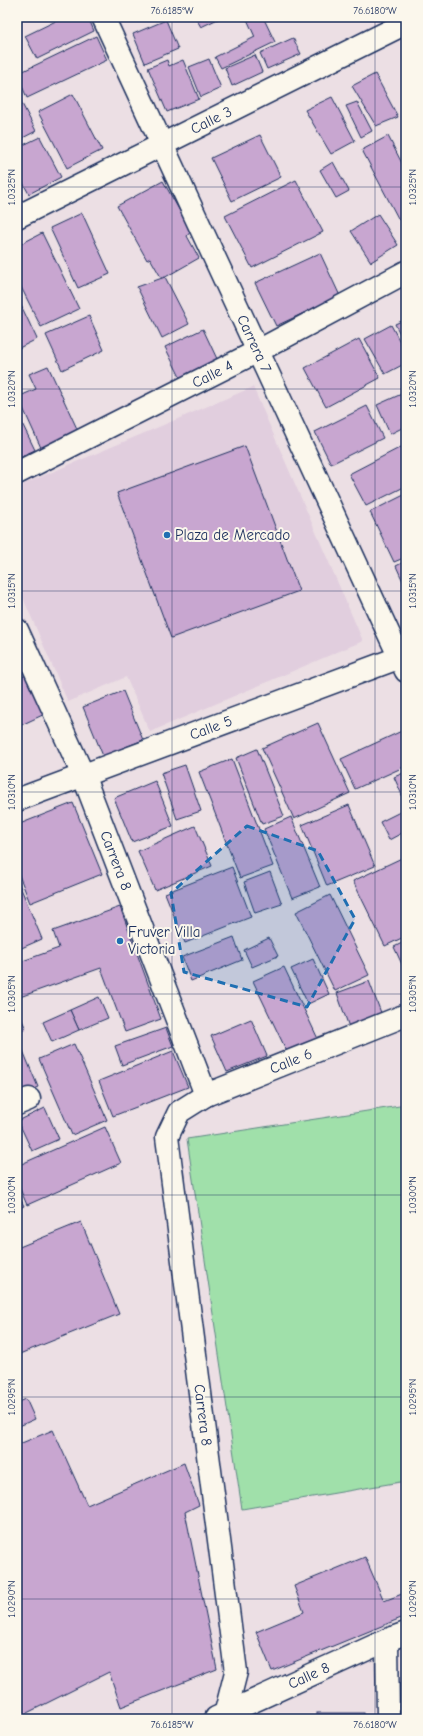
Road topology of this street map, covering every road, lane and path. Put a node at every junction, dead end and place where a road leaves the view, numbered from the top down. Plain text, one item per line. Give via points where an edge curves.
1 (103, 17) edge
2 (406, 24) edge
3 (162, 145) junction
4 (17, 218) edge
5 (406, 272) edge
6 (258, 351) junction
7 (17, 473) edge
8 (17, 630) edge
9 (404, 661) edge
10 (83, 775) junction
11 (17, 800) edge
12 (406, 1015) edge
13 (206, 1095) junction
14 (179, 1112) joint
15 (396, 1637) edge
16 (220, 1717) edge
17 (388, 1719) edge

1 - 3 street, Carrera 7
2 - 3 street, Calle 3
3 - 4 street, Calle 3
3 - 6 street, Carrera 7
5 - 6 street, Calle 4
6 - 7 street, Calle 4
6 - 9 street, Carrera 7
8 - 10 street, Carrera 8
9 - 10 street, Calle 5
10 - 11 street, Calle 5
10 - 13 street, Carrera 8
12 - 13 street, Calle 6
13 - 14 street, Calle 6
14 - 16 street, Carrera 8 via 167,1137 236,1672
15 - 16 street, Calle 8
15 - 17 street

